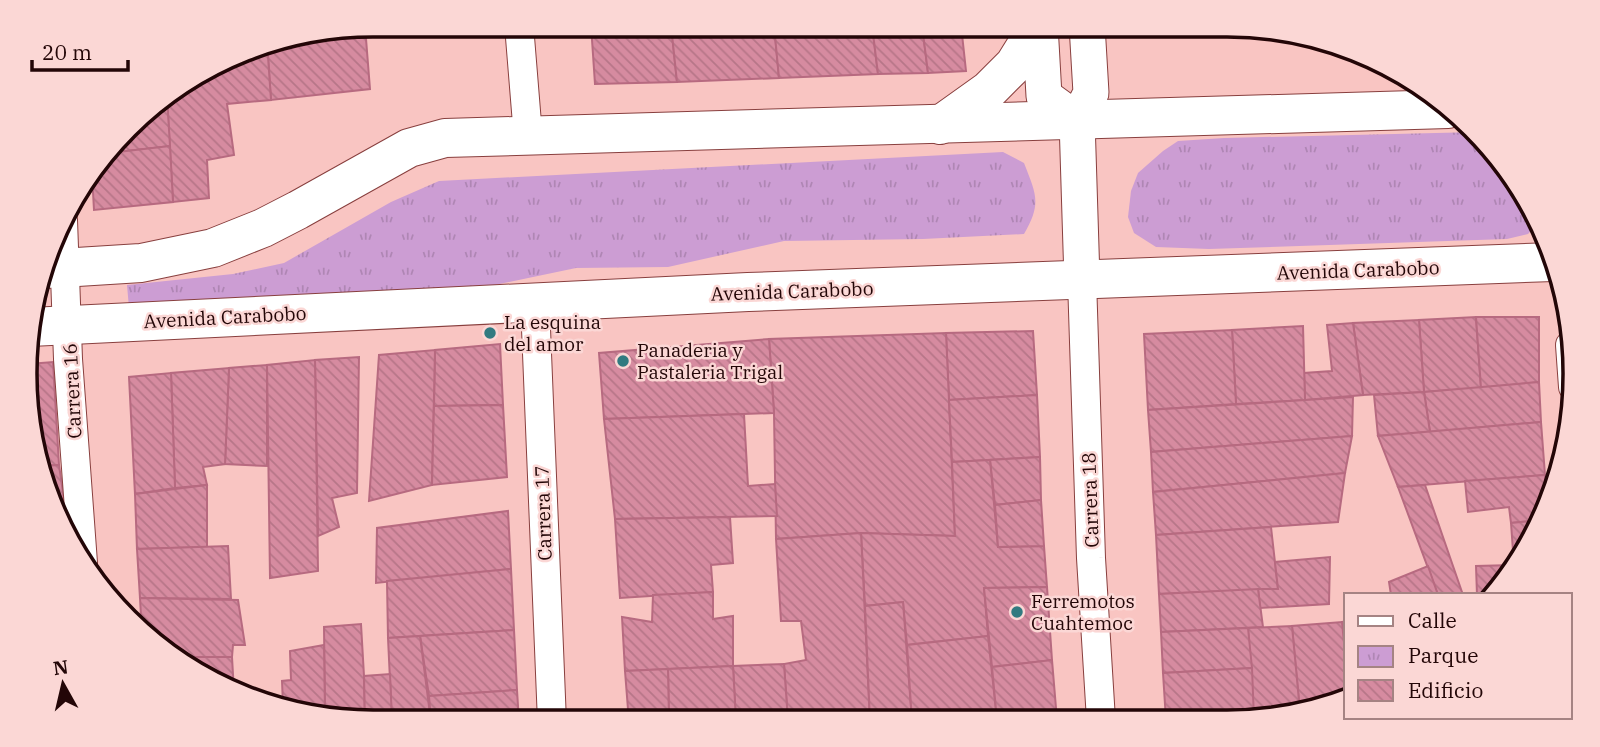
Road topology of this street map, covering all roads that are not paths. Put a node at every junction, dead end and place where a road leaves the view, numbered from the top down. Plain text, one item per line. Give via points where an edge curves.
1 (520, 37) edge
2 (1032, 37) edge
3 (1041, 37) edge
4 (1088, 37) edge
5 (1437, 110) edge
6 (1077, 120) junction
7 (940, 125) junction
8 (528, 136) junction
9 (1544, 262) edge
10 (55, 268) edge
11 (1082, 280) junction
12 (535, 304) junction
13 (68, 325) junction
14 (40, 326) edge
15 (82, 541) edge
16 (552, 710) edge
17 (1100, 710) edge

1 - 8 street
2 - 7 main road via 1014,65 989,90
3 - 6 street via 1044,96
4 - 6 street via 1091,93
5 - 6 main road
6 - 7 main road
6 - 11 street
7 - 8 main road
8 - 10 main road via 445,138 408,148 275,222 214,248 141,263
9 - 11 main road, Avenida Carabobo
10 - 13 street, Carrera 16
11 - 12 main road, Avenida Carabobo
11 - 17 street, Carrera 18
12 - 13 main road, Avenida Carabobo
12 - 16 street, Carrera 17
13 - 14 main road, Avenida Carabobo
13 - 15 street, Carrera 16

